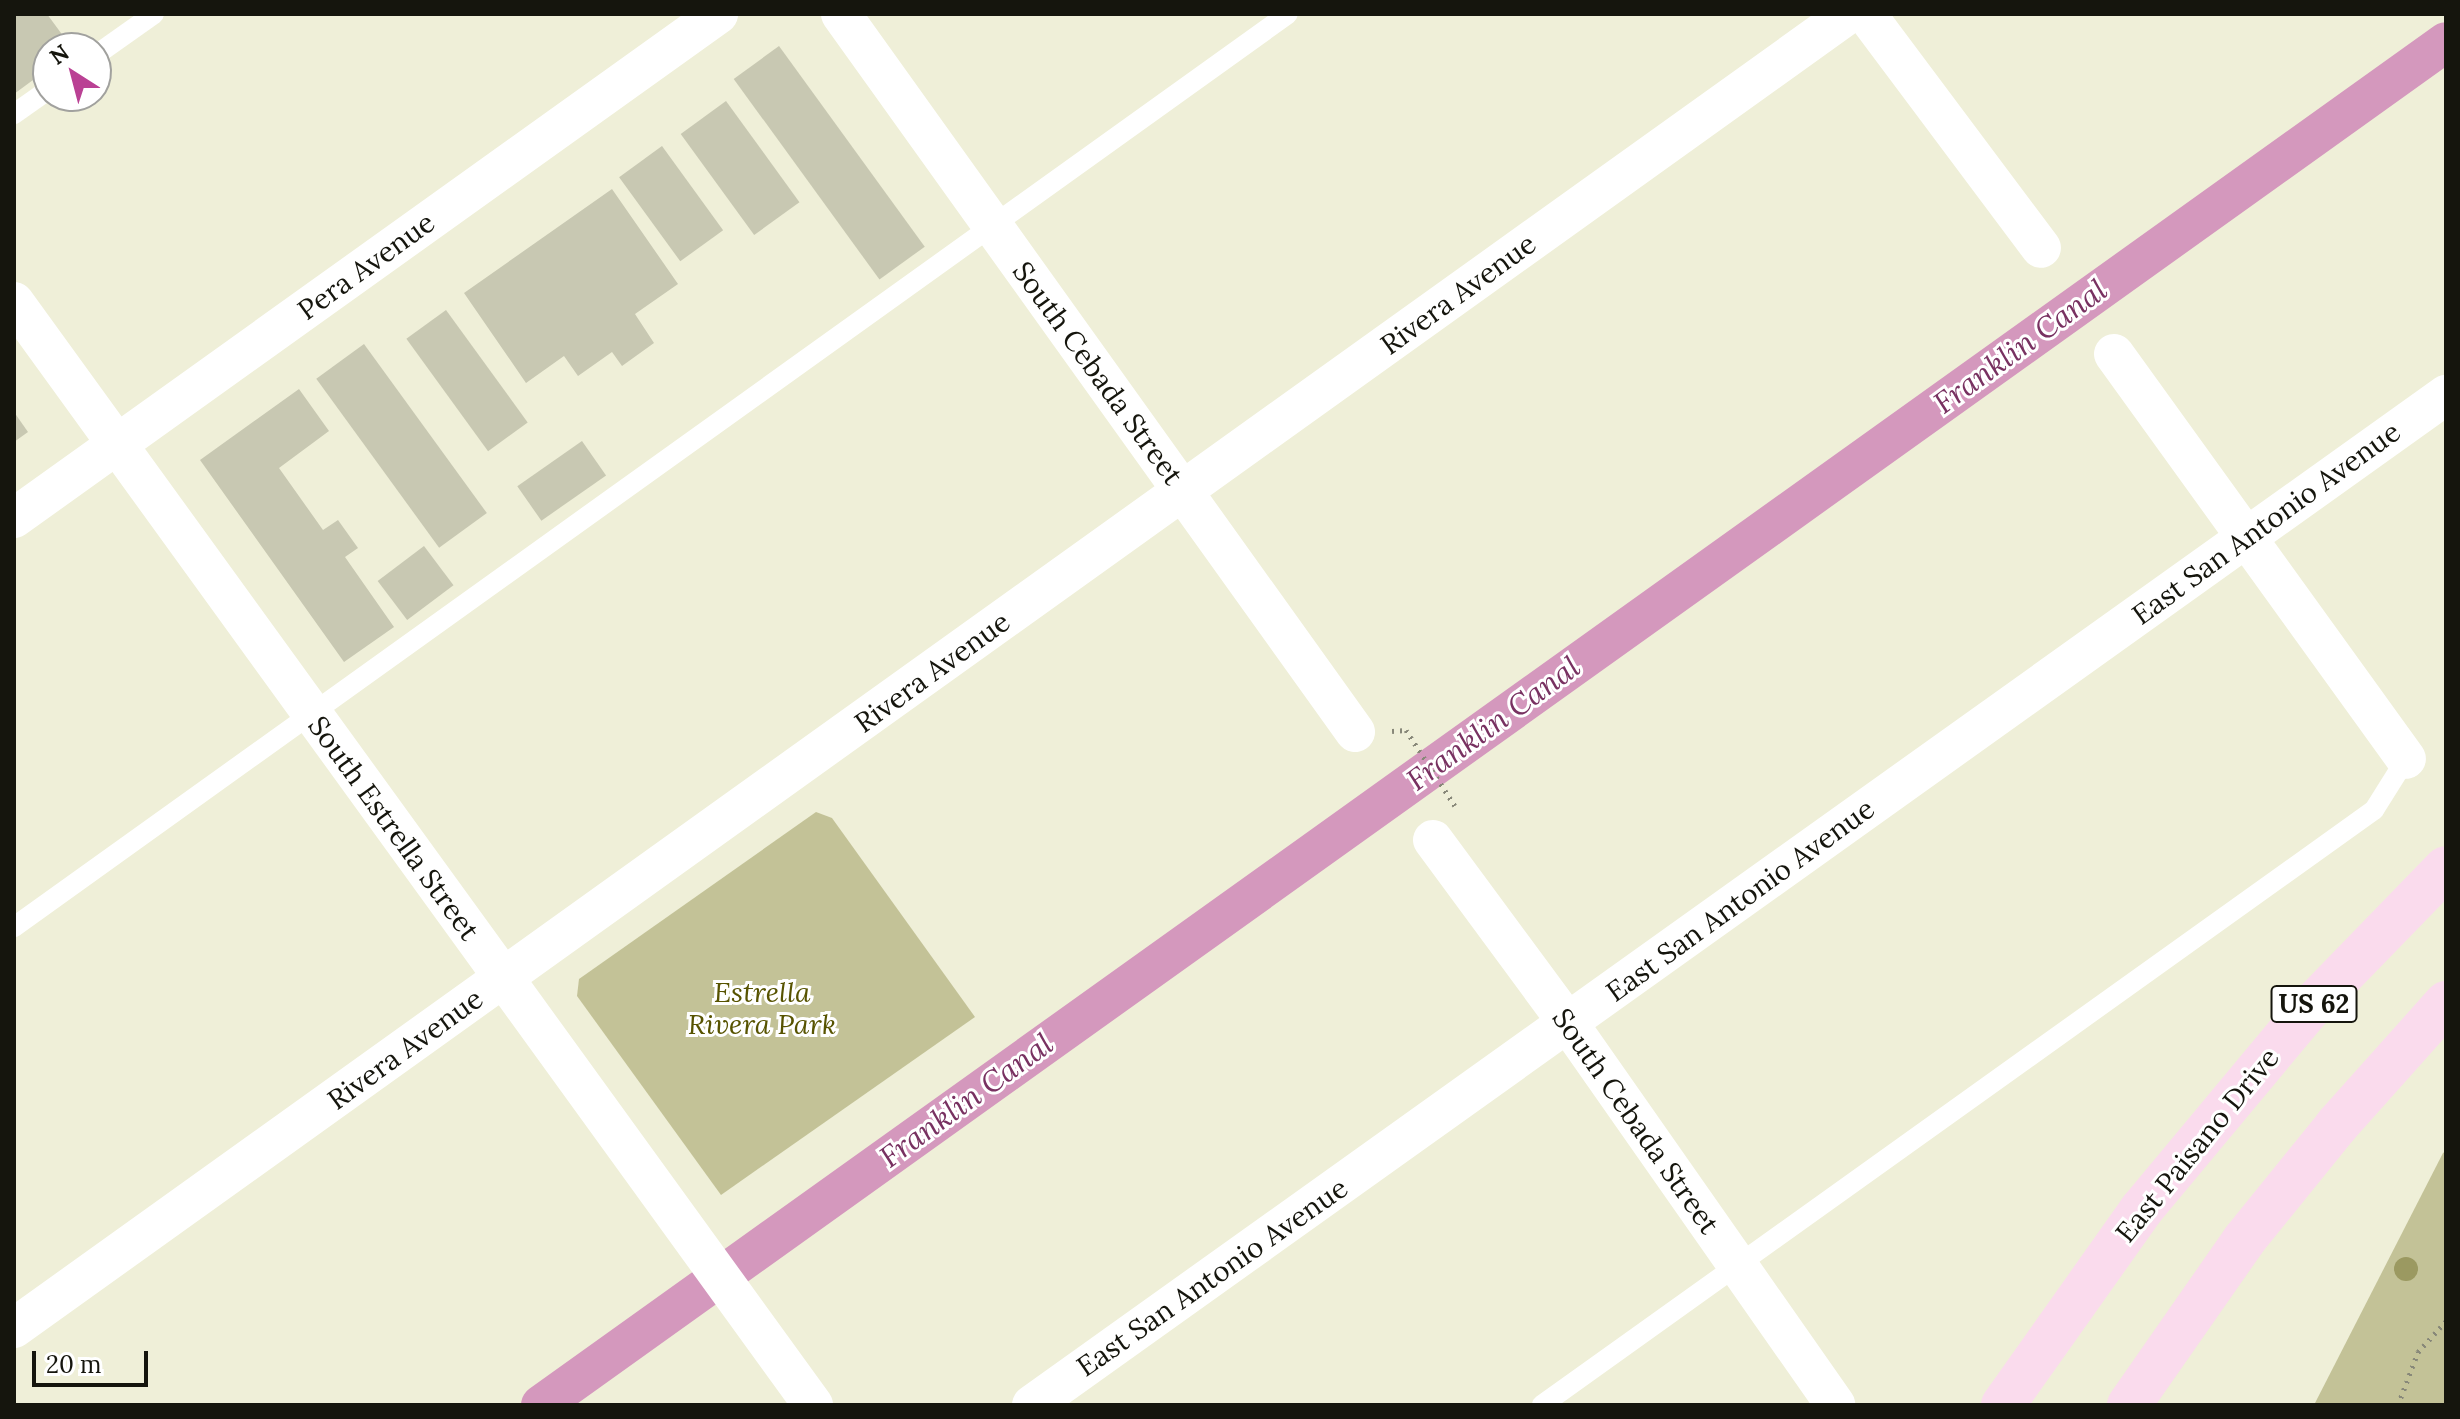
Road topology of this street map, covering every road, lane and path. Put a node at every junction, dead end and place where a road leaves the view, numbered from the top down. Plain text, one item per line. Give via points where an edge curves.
1 (154, 14) edge
2 (718, 14) edge
3 (841, 14) edge
4 (1288, 14) edge
5 (1848, 14) edge
6 (1866, 14) edge
7 (112, 44) edge
8 (32, 101) edge
9 (14, 114) edge
10 (993, 226) junction
11 (2041, 248) dead end
12 (14, 302) edge
13 (2114, 354) dead end
14 (2446, 395) edge
15 (117, 445) junction
16 (1183, 492) junction
17 (14, 518) edge
18 (2247, 537) junction
19 (312, 714) junction
20 (1406, 730) dead end
21 (1355, 732) dead end
22 (2406, 759) joint
23 (1456, 804) dead end
24 (1433, 840) dead end
25 (2446, 868) edge
26 (14, 927) edge
27 (503, 979) junction
28 (2446, 1003) edge
29 (1568, 1023) junction
30 (1737, 1265) junction
31 (2446, 1321) edge
32 (14, 1328) edge
33 (813, 1405) edge
34 (1032, 1405) edge
35 (1542, 1405) edge
36 (1835, 1405) edge
37 (2003, 1405) edge
38 (2129, 1405) edge
39 (2398, 1405) edge

1 - 7 lane
2 - 15 street, Pera Avenue
3 - 10 street, South Cebada Street
4 - 10 lane
5 - 16 street, Rivera Avenue
6 - 11 street
8 - 9 lane
10 - 16 street, South Cebada Street
10 - 19 lane
12 - 15 street, South Estrella Street
13 - 18 street
14 - 18 street, East San Antonio Avenue
15 - 17 street, Pera Avenue
15 - 19 street, South Estrella Street
16 - 21 street, South Cebada Street
16 - 27 street, Rivera Avenue
18 - 22 street
18 - 29 street, East San Antonio Avenue
19 - 26 lane
19 - 27 street, South Estrella Street
20 - 23 path
22 - 30 lane via 2374,810
24 - 29 street, South Cebada Street
25 - 37 main road, East Paisano Drive / US 62 via 2305,1013 2141,1210
27 - 32 street, Rivera Avenue
27 - 33 street, South Estrella Street
28 - 38 main road via 2244,1240
29 - 30 street, South Cebada Street
29 - 34 street, East San Antonio Avenue
30 - 35 lane
30 - 36 street, South Cebada Street
31 - 39 path via 2418,1352

